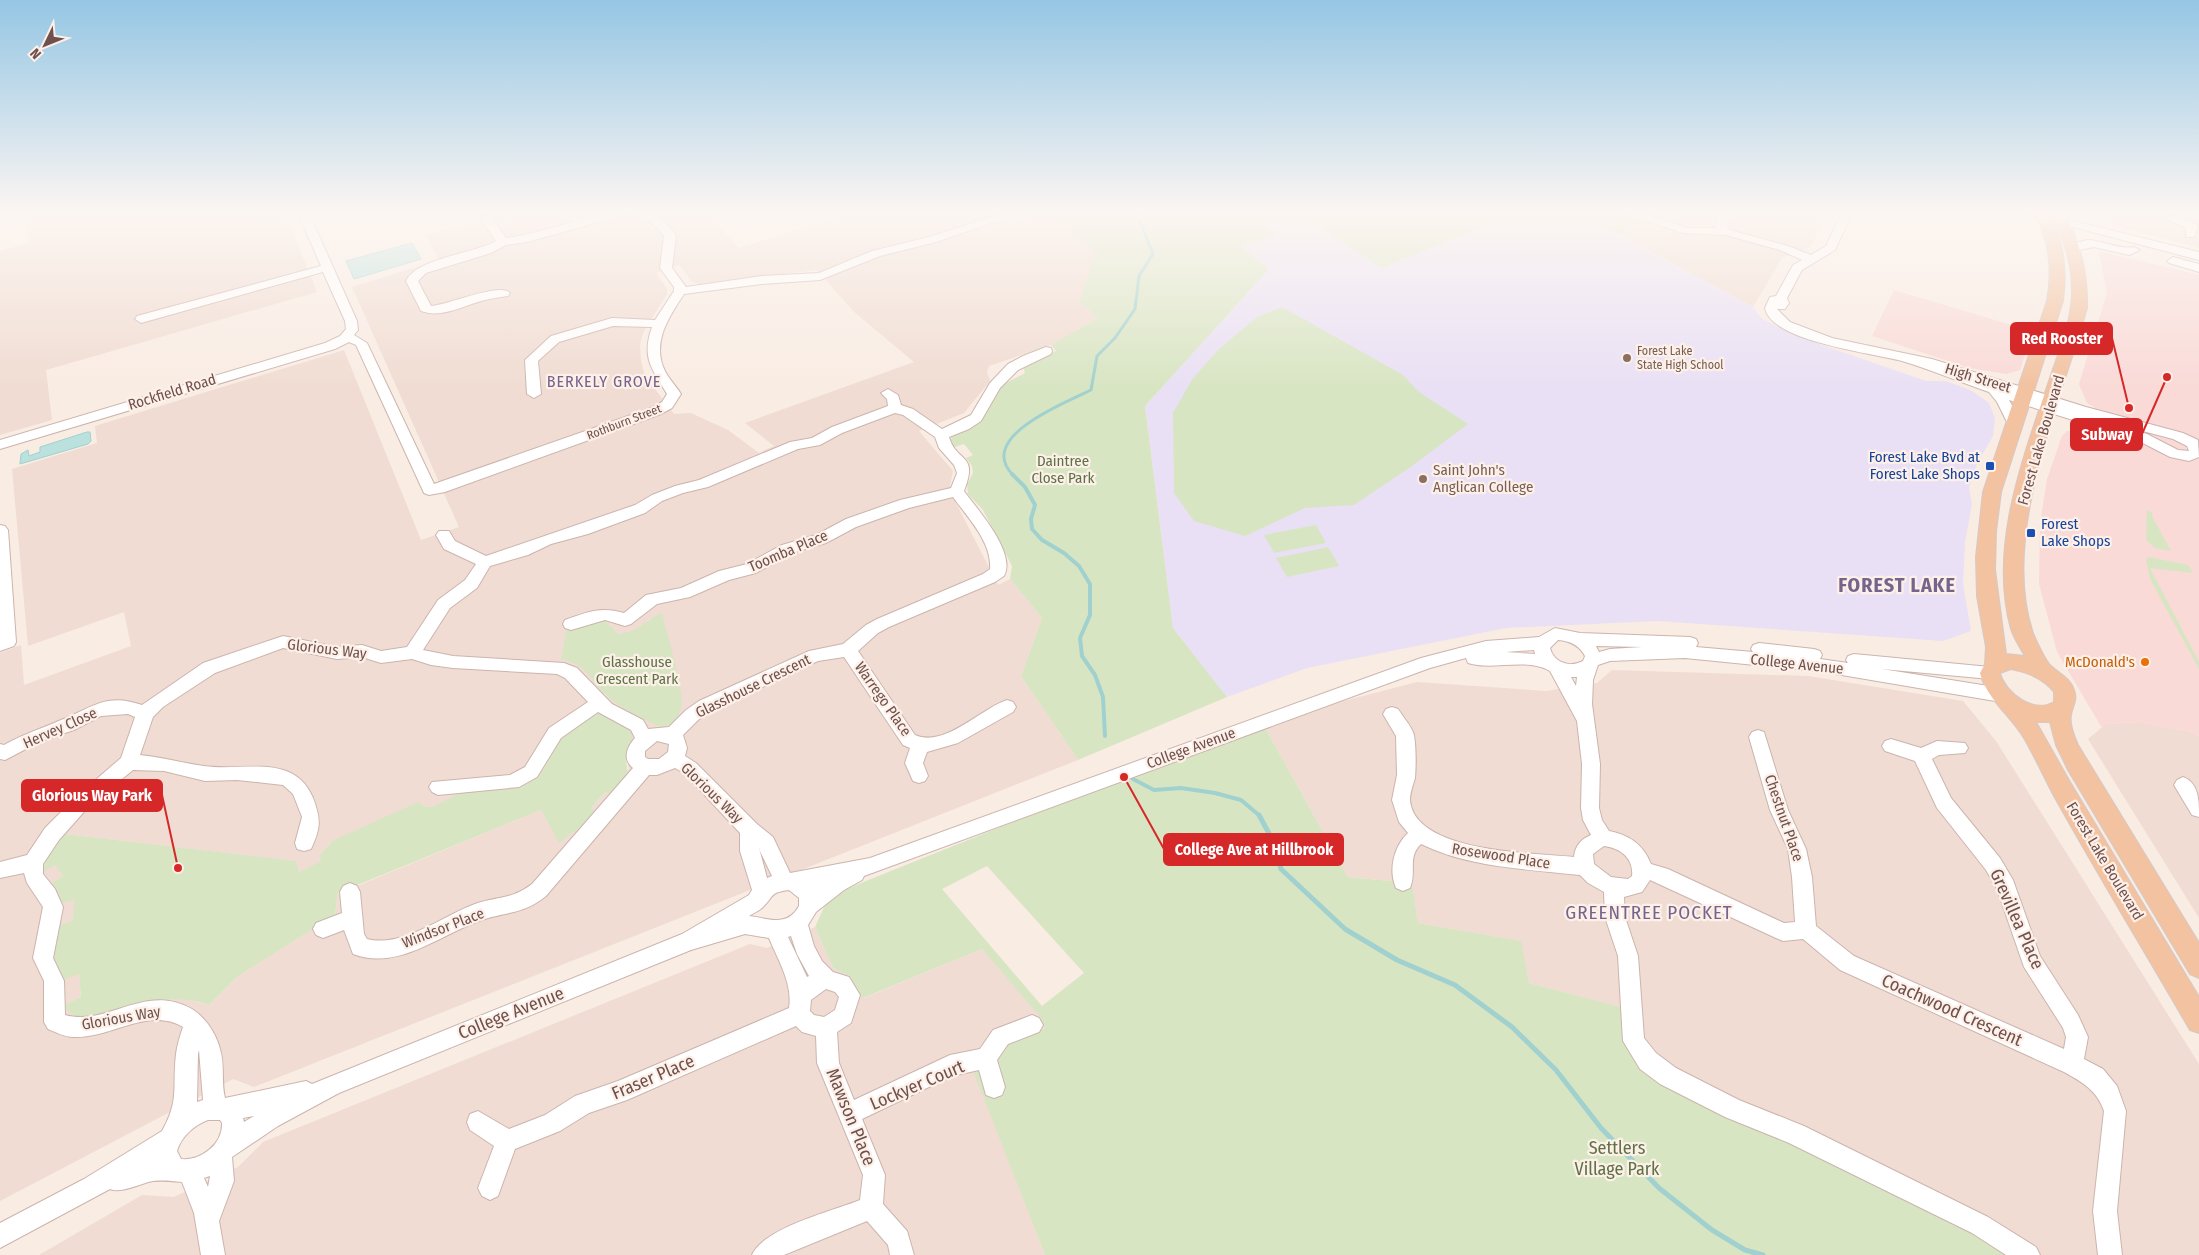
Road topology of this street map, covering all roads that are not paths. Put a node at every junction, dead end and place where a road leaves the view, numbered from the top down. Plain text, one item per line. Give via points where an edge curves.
1 (320, 270) edge
2 (327, 270) edge
3 (423, 270) edge
4 (667, 270) edge
5 (839, 270) edge
6 (1796, 270) edge
7 (2058, 270) edge
8 (2075, 270) edge
9 (680, 291) junction
10 (504, 293) dead end
11 (1781, 298) joint
12 (141, 319) dead end
13 (658, 324) junction
14 (344, 339) junction
15 (1860, 349) joint
16 (1046, 351) dead end
17 (1905, 358) junction
18 (1991, 388) junction
19 (2027, 390) junction
20 (888, 393) dead end
21 (534, 394) dead end
22 (2049, 404) junction
23 (894, 408) junction
24 (2014, 426) junction
25 (941, 435) junction
26 (2163, 439) dead end
27 (0, 445) edge
28 (957, 491) junction
29 (0, 530) edge
30 (444, 535) dead end
31 (485, 562) junction
32 (571, 624) dead end
33 (1580, 639) junction
34 (1542, 642) junction
35 (4, 643) edge
36 (848, 650) junction
37 (412, 652) junction
38 (1427, 662) junction
39 (1551, 664) junction
40 (1590, 664) junction
41 (1992, 669) junction
42 (2042, 670) junction
43 (2005, 699) junction
44 (599, 703) junction
45 (1007, 707) dead end
46 (2060, 710) junction
47 (145, 713) junction
48 (1392, 714) dead end
49 (1585, 724) junction
50 (672, 736) junction
51 (1758, 737) dead end
52 (646, 739) junction
53 (920, 745) junction
54 (1892, 746) dead end
55 (1959, 748) dead end
56 (3, 752) edge
57 (1922, 756) junction
58 (674, 758) junction
59 (129, 762) junction
60 (644, 767) junction
61 (919, 776) dead end
62 (2183, 785) dead end
63 (438, 787) dead end
64 (2199, 809) edge
65 (750, 830) junction
66 (1420, 834) junction
67 (1603, 838) junction
68 (304, 843) dead end
69 (33, 862) junction
70 (870, 866) junction
71 (1586, 867) junction
72 (0, 870) edge
73 (1643, 870) junction
74 (788, 882) junction
75 (1403, 882) dead end
76 (1614, 888) junction
77 (350, 892) dead end
78 (759, 896) junction
79 (803, 915) junction
80 (353, 918) junction
81 (769, 928) junction
82 (323, 929) dead end
83 (1806, 930) junction
84 (689, 941) junction
85 (2199, 966) edge
86 (826, 979) junction
87 (800, 1006) junction
88 (2199, 1021) edge
89 (194, 1023) junction
90 (1032, 1025) dead end
91 (826, 1027) junction
92 (986, 1058) junction
93 (2072, 1064) junction
94 (332, 1085) junction
95 (994, 1087) dead end
96 (220, 1109) junction
97 (849, 1114) junction
98 (478, 1122) dead end
99 (173, 1134) junction
100 (508, 1141) junction
101 (224, 1150) junction
102 (182, 1170) junction
103 (92, 1187) junction
104 (490, 1188) dead end
105 (871, 1208) junction
106 (207, 1222) junction
107 (0, 1236) edge
108 (213, 1255) edge
109 (764, 1255) edge
110 (902, 1255) edge
111 (2028, 1255) edge
112 (2110, 1255) edge

1 - 12 street
2 - 14 street via 351,321 352,330
3 - 10 street via 412,281 425,308 430,310
4 - 9 street
5 - 9 street via 820,276
6 - 11 street, High Street
7 - 19 main road, Forest Lake Boulevard via 2056,301
8 - 22 main road, Forest Lake Boulevard via 2081,286 2080,308
9 - 13 street, Rothburn Street
11 - 15 street, High Street via 1774,300 1770,308 1786,324 1820,339
13 - 14 street, Rothburn Street via 654,339 657,369 674,394 667,404 656,411 455,484 430,490 361,344 351,338
13 - 21 street via 612,322 555,339 531,360
14 - 27 street, Rockfield Road via 260,368
15 - 17 street, High Street
16 - 25 street via 1020,360 989,394 975,419
17 - 18 street, High Street
17 - 19 street, High Street via 1980,378 2016,380
18 - 19 street, High Street
18 - 24 street via 2003,401
19 - 22 street, High Street
19 - 24 main road, Forest Lake Boulevard
20 - 23 street via 893,398
22 - 26 street, High Street
22 - 42 main road, Forest Lake Boulevard via 2029,474 2013,560 2018,614 2027,646
23 - 25 street via 908,412
23 - 31 street via 814,442 794,446 703,484 657,498 599,524
24 - 41 main road, Forest Lake Boulevard via 1992,492 1984,550 1987,598 1998,648
25 - 28 street via 944,445 961,463 964,473
28 - 32 street, Toomba Place via 905,504 851,523 821,539 787,549 752,568 725,575 684,593 652,599 625,620 613,613 594,615
28 - 36 street via 975,514 999,557 998,572 883,623
29 - 35 street
30 - 31 street via 449,545
31 - 37 street via 471,584 444,604
33 - 34 street, College Avenue via 1556,634
33 - 40 street via 1590,649
33 - 41 street, College Avenue via 1667,642 1788,651 1863,661
34 - 38 street, College Avenue via 1486,647
34 - 39 street via 1542,652
36 - 50 street, Glasshouse Crescent via 815,655 705,706
36 - 53 street, Warrego Place via 909,740
37 - 44 street, Glorious Way via 430,659 453,662 558,668 570,673
37 - 47 street, Glorious Way via 382,657 362,651 337,653 282,642 209,668
38 - 39 street, College Avenue via 1509,658
38 - 70 street, College Avenue
39 - 40 street, College Avenue via 1573,672
39 - 49 street via 1567,685
40 - 43 street, College Avenue via 1610,655 1685,652 1824,666
40 - 49 street via 1583,682
41 - 42 main road via 2011,661
41 - 43 main road, Forest Lake Boulevard via 1990,680
42 - 46 main road, Forest Lake Boulevard via 2063,690 2066,703
43 - 46 main road via 2032,712 2043,714
43 - 88 main road, Forest Lake Boulevard via 2031,731
44 - 52 street, Glorious Way via 637,725
44 - 63 street via 555,733 531,772 513,782
45 - 53 street, Warrego Place via 983,724 932,744
46 - 85 main road, Forest Lake Boulevard via 2062,736 2076,764
47 - 56 street, Hervey Close via 128,708 98,709
47 - 59 street
48 - 66 street, Rosewood Place via 1405,735 1406,775 1401,800 1406,816
49 - 67 street via 1591,763 1591,816
50 - 52 street via 659,734
50 - 58 street, Glorious Way via 679,747
51 - 83 street, Chestnut Place via 1779,810 1798,849
52 - 60 street via 635,754
53 - 61 street, Warrego Place via 914,762
54 - 57 street
55 - 57 street via 1937,748
57 - 93 street, Grevillea Place via 1944,803 1993,864 2006,886 2031,960 2071,1022 2076,1037
58 - 60 street, Glorious Way via 660,767
58 - 65 street, Glorious Way via 690,768
59 - 68 street via 164,764 205,774 237,773 288,778 300,789 312,817
59 - 69 street via 84,800 52,834
60 - 80 street, Windsor Place via 599,822 528,899 512,907 478,912 406,943 378,950 360,947 354,934
62 - 64 street
65 - 74 street, Glorious Way via 766,843
65 - 78 street, Glorious Way via 749,851
66 - 71 street, Rosewood Place via 1448,848 1473,854
66 - 75 street via 1403,851
67 - 71 street via 1591,841 1584,850 1582,858
67 - 73 street via 1622,842 1632,849
69 - 72 street
69 - 89 street, Glorious Way via 34,877 48,895 52,907 43,958 54,981 55,1022 64,1027 86,1025 155,1009 178,1011
70 - 74 street, College Avenue
70 - 79 street, College Avenue via 837,884
71 - 76 street via 1595,879
73 - 76 street via 1639,882 1632,887
73 - 83 street via 1678,882 1783,932
74 - 78 street, College Avenue via 773,884
74 - 79 street via 799,885 807,893
76 - 111 street via 1615,917 1628,956 1634,1041 1648,1062 1725,1105 1796,1134 1980,1225
77 - 80 street, Windsor Place
78 - 81 street via 754,912 756,920
78 - 84 street, College Avenue
79 - 81 street, College Avenue via 786,929
79 - 86 street via 801,940 813,964
80 - 82 street
81 - 84 street, College Avenue via 746,925
81 - 87 street via 797,979
83 - 93 street, Coachwood Crescent via 1847,963
84 - 94 street, College Avenue
86 - 87 street via 812,984
86 - 91 street via 842,984 850,995 844,1016
87 - 91 street via 809,1025
87 - 100 street, Fraser Place
89 - 96 street, Glorious Way via 209,1045 212,1090
89 - 99 street via 187,1054 186,1102
90 - 92 street via 1001,1037
91 - 97 street, Mawson Place via 828,1063
92 - 95 street, Lockyer Court
92 - 97 street, Lockyer Court via 950,1066
93 - 112 street, Coachwood Crescent via 2095,1077 2109,1094 2115,1111 2105,1211
94 - 96 street, College Avenue
94 - 101 street, College Avenue via 270,1118
96 - 99 street, College Avenue via 196,1113
96 - 101 street via 232,1115 234,1127
97 - 105 street, Mawson Place via 874,1175
98 - 100 street
99 - 102 street via 166,1156 168,1163
99 - 103 street, College Avenue
100 - 104 street
101 - 102 street, College Avenue via 206,1165
101 - 106 street via 222,1181
102 - 103 street, College Avenue via 144,1171
102 - 106 street via 199,1191
103 - 107 street, College Avenue
105 - 109 street via 782,1242
105 - 110 street via 899,1239
106 - 108 street via 208,1242

